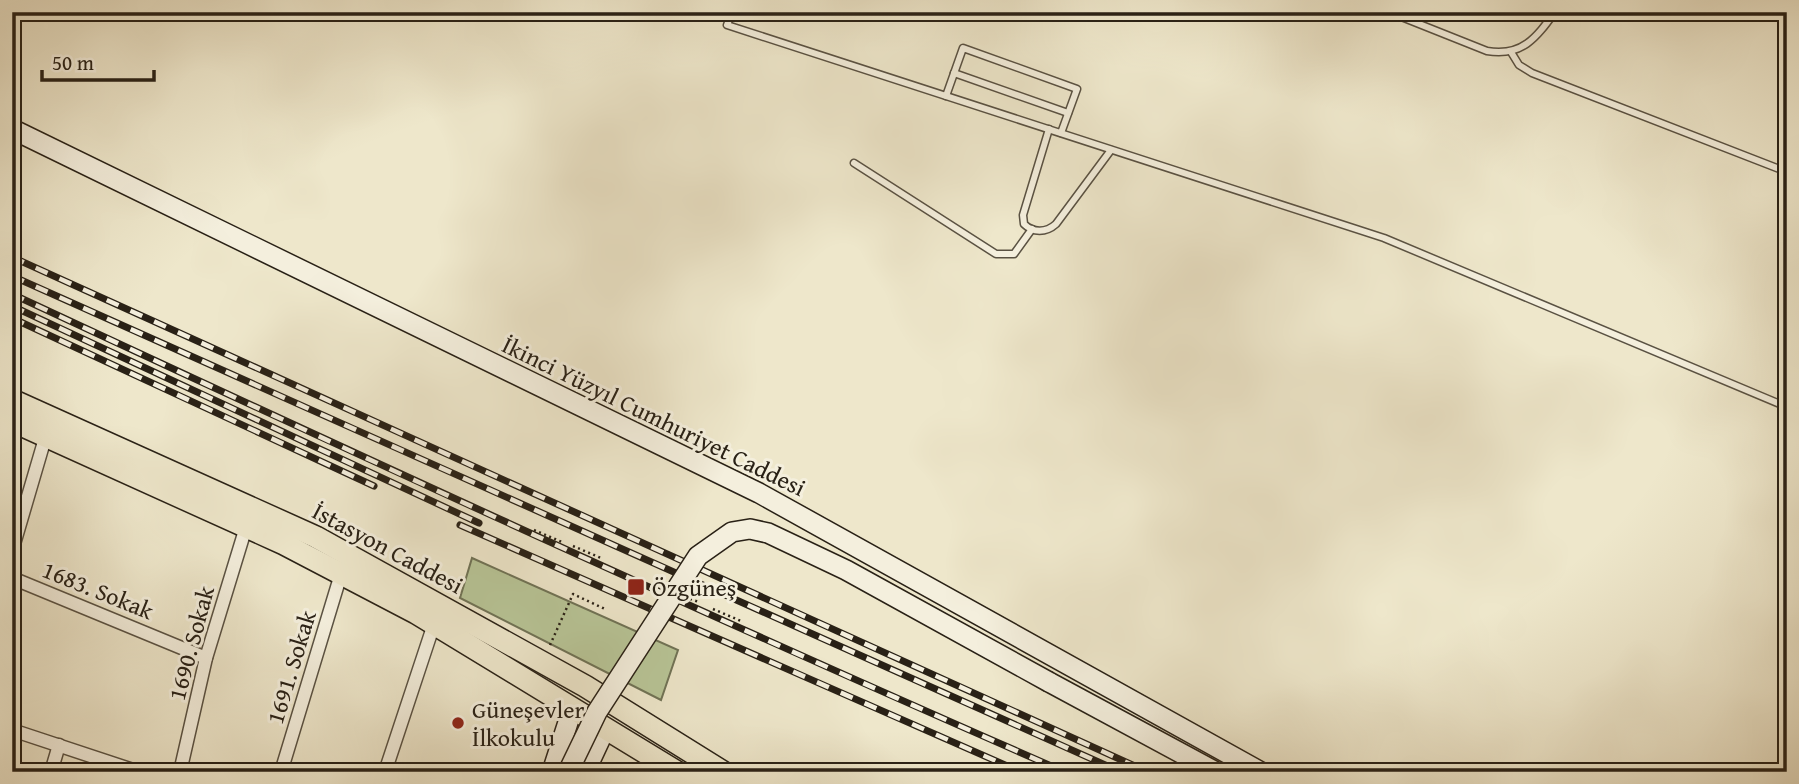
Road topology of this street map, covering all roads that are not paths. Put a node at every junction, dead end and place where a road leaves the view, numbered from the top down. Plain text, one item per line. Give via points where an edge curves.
1 (732, 12) edge
2 (1389, 12) edge
3 (1555, 12) edge
4 (1511, 52) junction
5 (954, 72) junction
6 (946, 96) junction
7 (1068, 113) junction
8 (12, 129) edge
9 (1049, 129) junction
10 (1061, 133) junction
11 (1111, 150) junction
12 (854, 163) dead end
13 (1787, 172) edge
14 (1031, 229) junction
15 (12, 400) edge
16 (1787, 407) edge
17 (12, 421) edge
18 (46, 435) junction
19 (246, 527) junction
20 (12, 551) edge
21 (341, 574) junction
22 (12, 578) edge
23 (434, 624) junction
24 (206, 658) junction
25 (585, 686) junction
26 (618, 707) junction
27 (572, 710) junction
28 (605, 729) junction
29 (12, 730) edge
30 (59, 745) junction
31 (51, 772) edge
32 (139, 772) edge
33 (180, 772) edge
34 (281, 772) edge
35 (385, 772) edge
36 (552, 772) edge
37 (568, 772) edge
38 (585, 772) edge
39 (677, 772) edge
40 (723, 772) edge
41 (1216, 772) edge
42 (1261, 772) edge

1 - 6 lane via 727,25
2 - 4 lane via 1487,51
3 - 4 lane via 1535,40
4 - 13 lane via 1519,65 1532,73
5 - 6 lane
5 - 7 lane
5 - 7 lane via 963,48 1077,89
6 - 9 lane
7 - 10 lane
8 - 42 main road, İkinci Yüzyıl Cumhuriyet Caddesi via 759,493
9 - 10 lane
9 - 14 lane via 1023,215 1024,224
10 - 11 lane
11 - 14 lane via 1055,224 1047,230
11 - 16 lane via 1384,238
12 - 14 lane via 996,254 1014,254
15 - 25 main road, İstasyon Caddesi via 316,537
17 - 18 main road, İstasyon Caddesi
18 - 19 main road, İstasyon Caddesi
18 - 20 street
19 - 21 main road, İstasyon Caddesi
19 - 24 street, 1690. Sokak
21 - 23 main road, İstasyon Caddesi
21 - 34 street, 1691. Sokak
22 - 24 street, 1683. Sokak
23 - 27 main road, İstasyon Caddesi
23 - 35 street
24 - 33 street, 1690. Sokak
25 - 26 main road, İstasyon Caddesi
25 - 27 main road
26 - 28 main road
26 - 40 main road, İstasyon Caddesi
27 - 28 main road, İstasyon Caddesi
27 - 36 main road
28 - 38 main road
28 - 39 main road, İstasyon Caddesi
29 - 30 street
30 - 31 street
30 - 32 street
37 - 41 main road, bridge via 597,712 698,556 741,530 768,533 846,570

